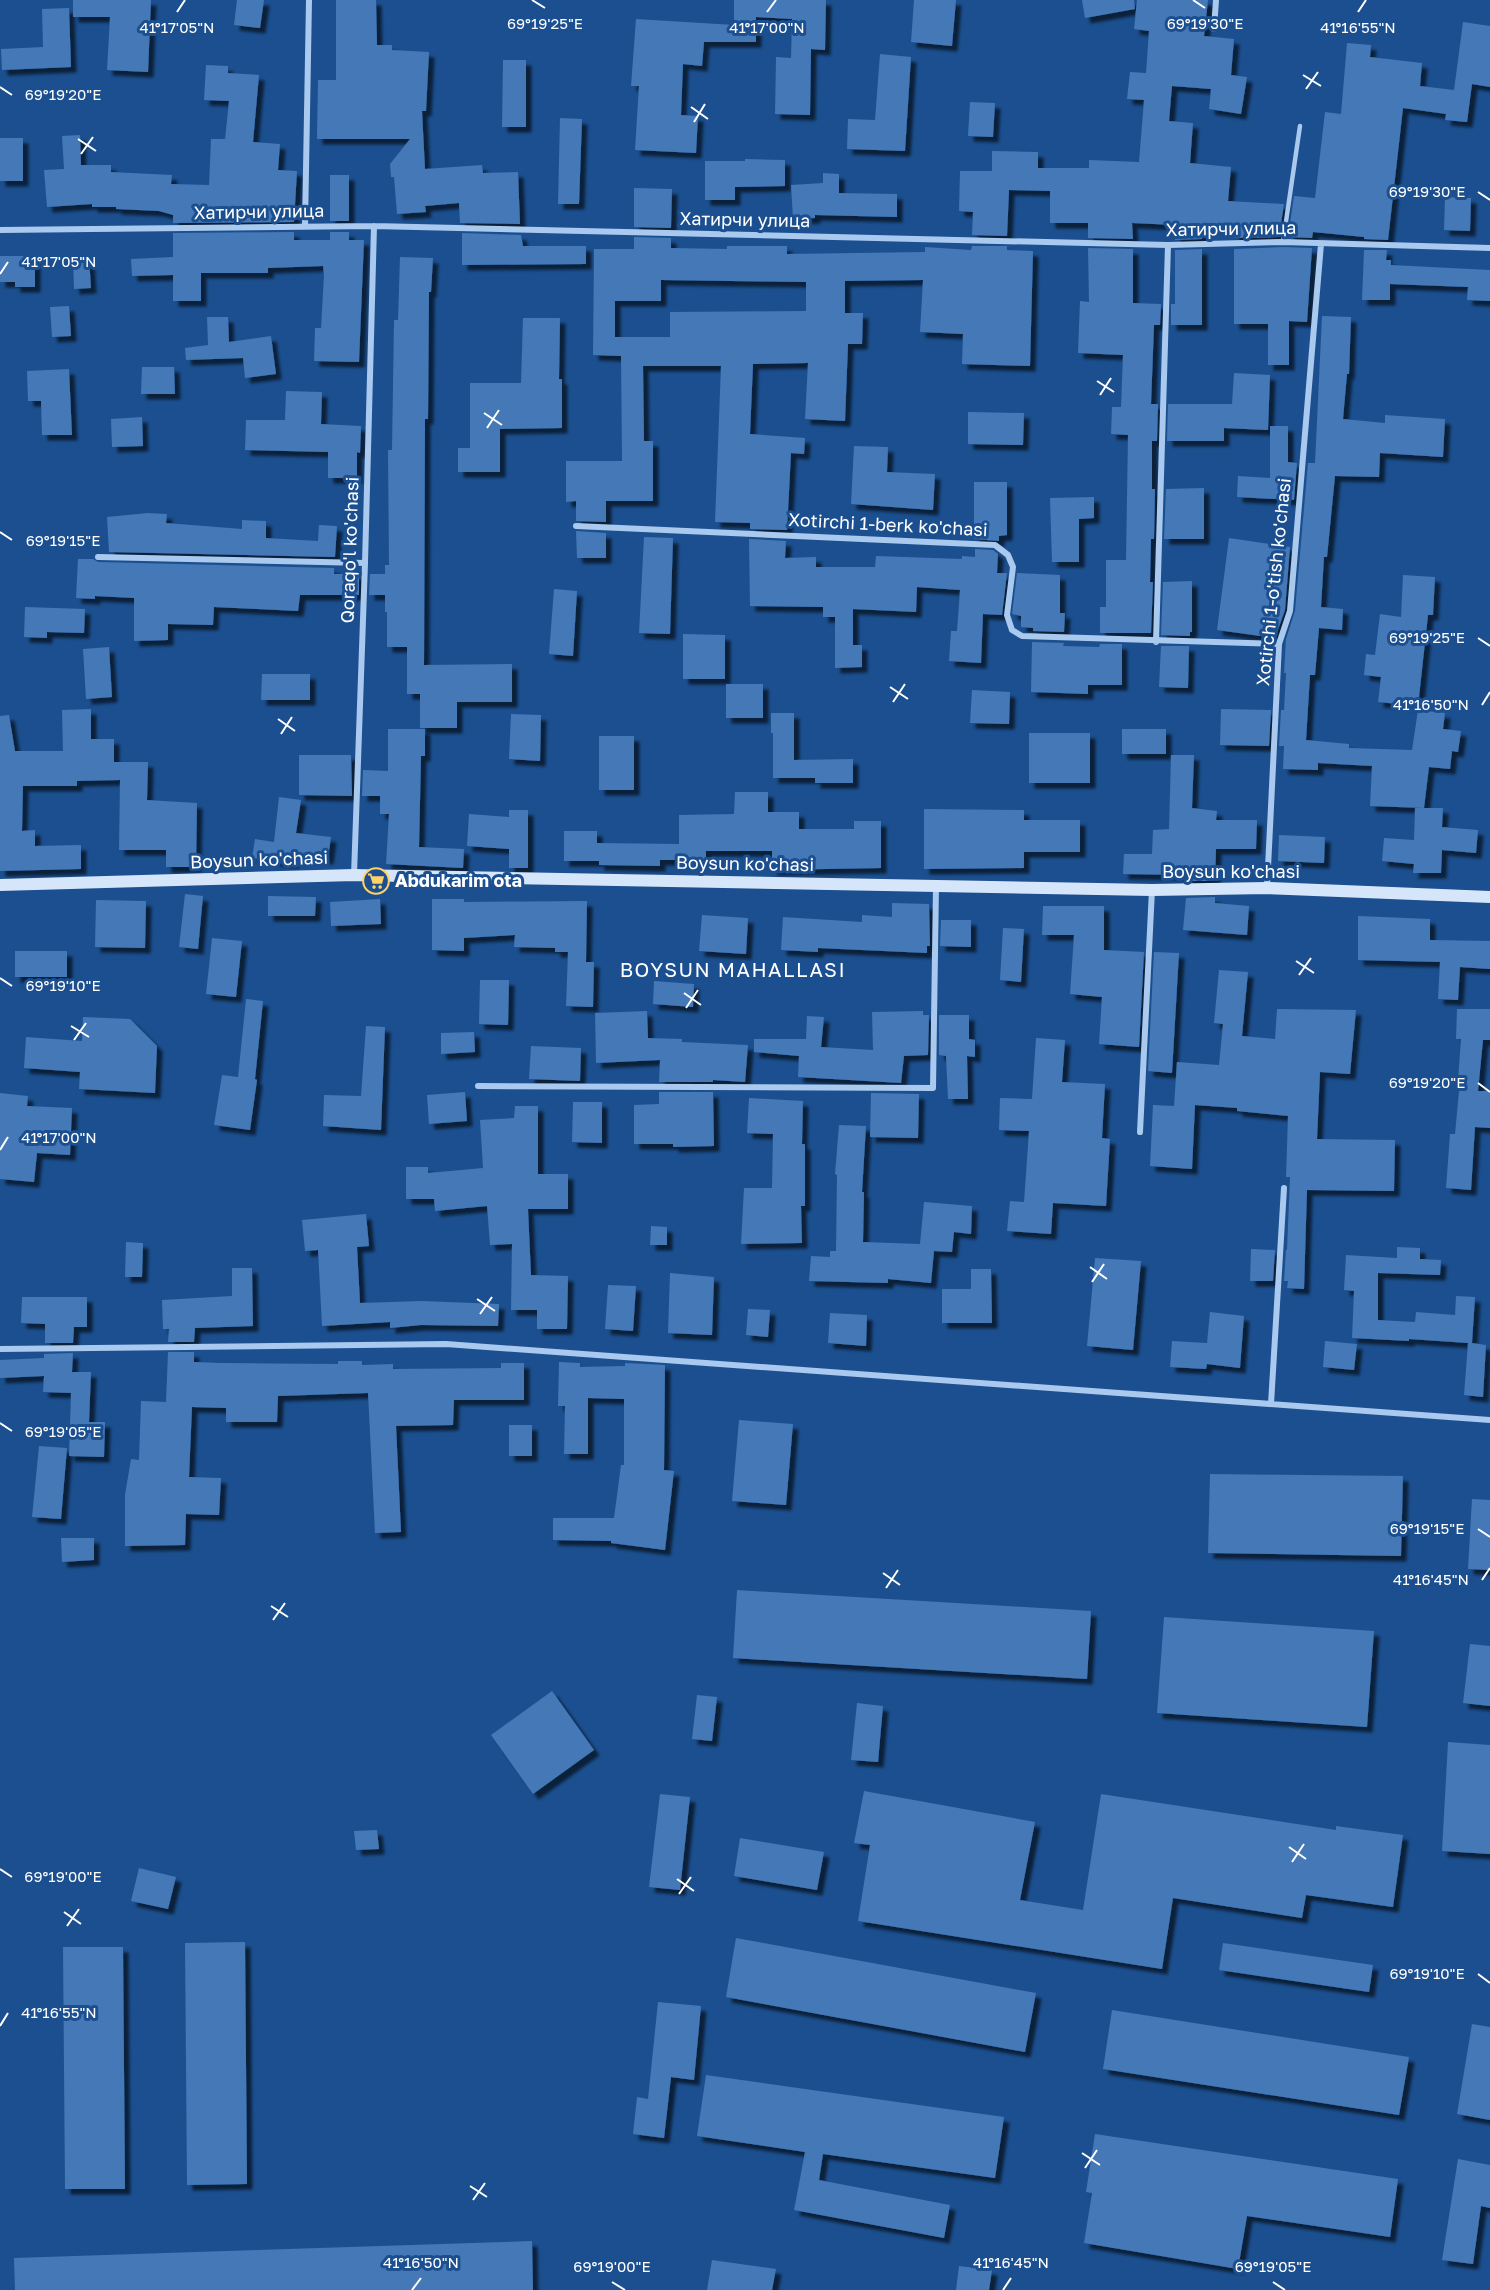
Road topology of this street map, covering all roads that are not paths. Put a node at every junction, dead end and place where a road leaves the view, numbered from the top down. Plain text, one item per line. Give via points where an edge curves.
1 (309, 0) edge
2 (1216, 0) edge
3 (1214, 29) dead end
4 (1300, 126) dead end
5 (305, 226) junction
6 (374, 226) junction
7 (0, 230) edge
8 (1283, 242) junction
9 (1321, 243) junction
10 (1168, 245) junction
11 (1490, 248) edge
12 (576, 526) dead end
13 (98, 556) dead end
14 (365, 563) junction
15 (1156, 642) junction
16 (1279, 644) junction
17 (354, 875) junction
18 (0, 885) edge
19 (936, 886) junction
20 (1267, 888) junction
21 (1152, 890) junction
22 (1490, 897) edge
23 (478, 1086) dead end
24 (1140, 1132) dead end
25 (1284, 1188) dead end
26 (0, 1349) edge
27 (1271, 1404) junction
28 (1490, 1420) edge

1 - 5 street
2 - 3 street
4 - 8 lane
5 - 6 street, Хатирчи улица
5 - 7 street, Хатирчи улица
6 - 10 street, Хатирчи улица
6 - 14 street, Qoraqo'l ko'chasi
8 - 9 street, Хатирчи улица
8 - 10 street, Хатирчи улица
9 - 11 street, Хатирчи улица
9 - 16 street, Xotirchi 1-o'tish ko'chasi via 1290,611
10 - 15 street
12 - 15 street, Xotirchi 1-berk ko'chasi via 995,545 1008,555 1013,567 1008,615 1012,630 1022,636
13 - 14 street
14 - 17 street, Qoraqo'l ko'chasi
15 - 16 street, Xotirchi 1-berk ko'chasi
16 - 20 street, Xotirchi 1-o'tish ko'chasi
17 - 18 street, Boysun ko'chasi
17 - 19 street, Boysun ko'chasi
19 - 21 street, Boysun ko'chasi
19 - 23 street via 933,1088
20 - 21 street, Boysun ko'chasi
20 - 22 street, Boysun ko'chasi
21 - 24 street
25 - 27 street
26 - 27 street via 446,1344
27 - 28 street

